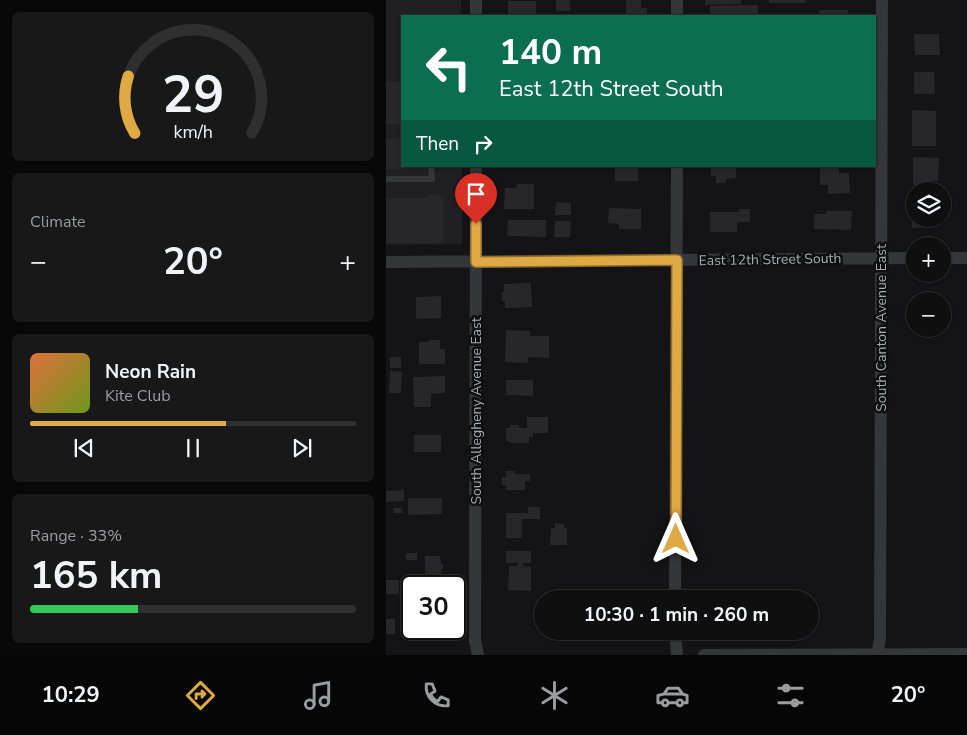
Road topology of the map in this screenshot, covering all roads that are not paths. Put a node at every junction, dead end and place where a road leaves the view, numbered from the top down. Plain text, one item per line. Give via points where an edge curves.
1 (476, 0) edge
2 (677, 0) edge
3 (882, 0) edge
4 (476, 15) edge
5 (677, 15) edge
6 (431, 167) edge
7 (476, 167) edge
8 (677, 167) edge
9 (386, 179) edge
10 (881, 258) junction
11 (906, 258) edge
12 (951, 258) edge
13 (967, 258) edge
14 (677, 260) junction
15 (386, 262) edge
16 (476, 262) junction
17 (676, 590) edge
18 (676, 640) edge
19 (967, 654) edge
20 (478, 655) edge
21 (677, 655) edge
22 (704, 655) edge
23 (877, 655) edge

1 - 4 street
2 - 5 street
3 - 10 street, South Canton Avenue East
6 - 9 lane via 432,179
7 - 16 street, South Allegheny Avenue East
8 - 14 street
10 - 11 street, East 12th Street South
10 - 14 street, East 12th Street South
10 - 23 street, South Canton Avenue East via 880,638
12 - 13 street
14 - 16 street, East 12th Street South
14 - 17 street
15 - 16 street, East 12th Street South
16 - 20 street, South Allegheny Avenue East via 475,640
18 - 21 street
19 - 23 street
22 - 23 street

